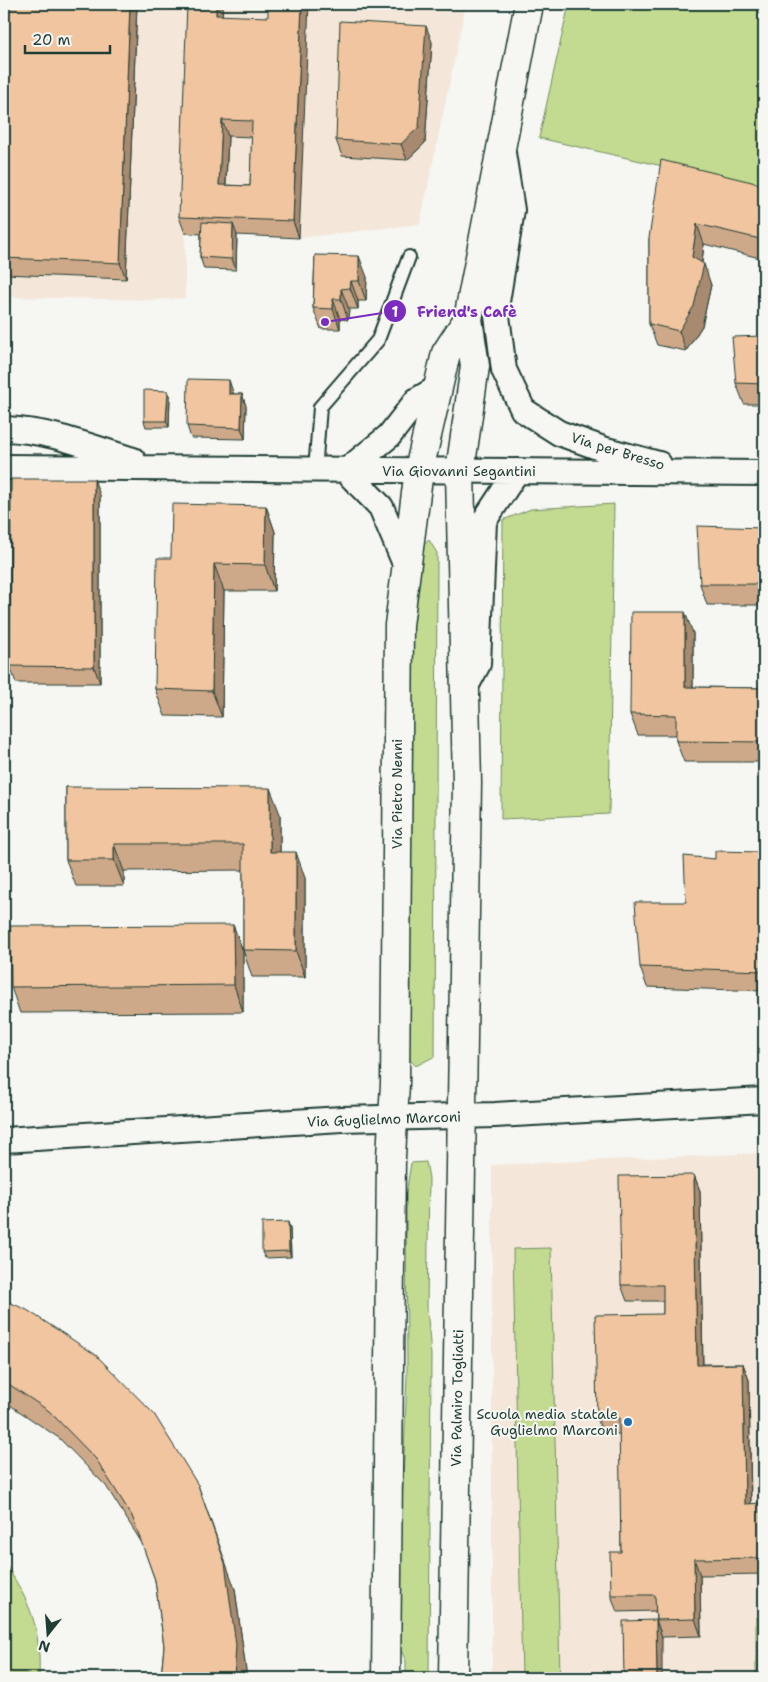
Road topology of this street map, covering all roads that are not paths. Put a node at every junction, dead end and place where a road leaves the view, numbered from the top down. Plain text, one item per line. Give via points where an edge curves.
1 (529, 4) edge
2 (502, 145) junction
3 (409, 257) dead end
4 (468, 319) junction
5 (439, 387) junction
6 (4, 429) edge
7 (4, 467) edge
8 (153, 467) junction
9 (315, 470) junction
10 (419, 470) junction
11 (346, 471) junction
12 (460, 471) junction
13 (517, 471) junction
14 (692, 472) junction
15 (764, 473) edge
16 (406, 566) junction
17 (464, 690) junction
18 (764, 1100) edge
19 (461, 1117) junction
20 (393, 1120) junction
21 (4, 1140) edge
22 (386, 1678) edge
23 (453, 1678) edge

1 - 2 street, Via per Bresso
2 - 4 street, Via per Bresso
2 - 14 street, Via per Bresso via 512,210 496,308 504,370 523,410 559,433 603,449
3 - 9 lane via 378,340 320,407
4 - 5 street, Via per Bresso via 446,353
4 - 12 street, Via per Bresso via 475,366
5 - 10 street, Via per Bresso
5 - 11 street via 417,400 389,436
6 - 8 street, Via Giovanni Segantini via 53,435
7 - 8 street, Via Giovanni Segantini
8 - 9 street, Via Giovanni Segantini
9 - 11 street, Via Giovanni Segantini
10 - 11 street, Via Giovanni Segantini
10 - 12 street, Via Giovanni Segantini
10 - 16 street, Via Pietro Nenni
11 - 16 street via 381,507
12 - 13 street, Via Giovanni Segantini
12 - 17 street
13 - 14 street, Via Giovanni Segantini
13 - 17 street via 484,521 478,664
14 - 15 street, Via Giovanni Segantini
16 - 20 street, Via Pietro Nenni via 399,626
17 - 19 street via 467,784
18 - 19 street, Via Guglielmo Marconi
19 - 20 street, Via Guglielmo Marconi
19 - 23 street, Via Palmiro Togliatti
20 - 21 street, Via Guglielmo Marconi via 342,1119
20 - 22 street

